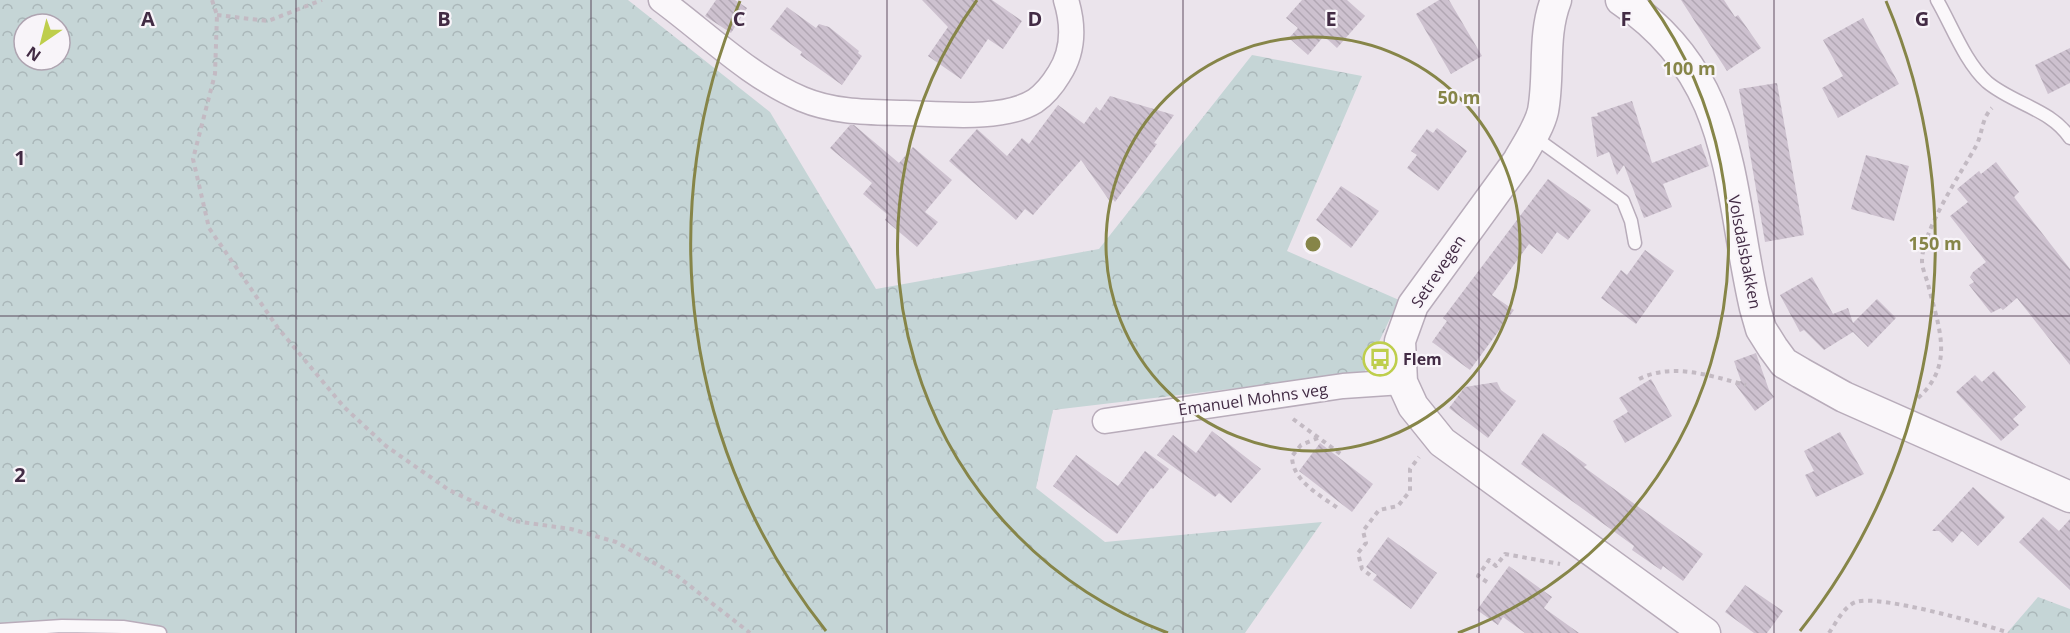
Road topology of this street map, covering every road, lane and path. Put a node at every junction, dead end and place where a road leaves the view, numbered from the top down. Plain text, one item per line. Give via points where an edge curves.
1 (212, 0) edge
2 (322, 0) edge
3 (661, 0) edge
4 (1066, 0) edge
5 (1556, 0) edge
6 (1621, 0) edge
7 (1937, 0) edge
8 (217, 15) junction
9 (1997, 108) dead end
10 (2065, 122) edge
11 (1533, 135) junction
12 (2070, 138) edge
13 (1635, 243) dead end
14 (1639, 379) dead end
15 (1402, 382) junction
16 (1746, 385) dead end
17 (1288, 394) junction
18 (1911, 399) dead end
19 (1105, 421) dead end
20 (1318, 438) junction
21 (1425, 448) dead end
22 (1342, 455) dead end
23 (2070, 497) edge
24 (1339, 509) dead end
25 (1589, 549) junction
26 (1370, 575) dead end
27 (1487, 582) dead end
28 (0, 630) edge
29 (160, 633) edge
30 (750, 633) edge
31 (1705, 633) edge
32 (1829, 633) edge
33 (2009, 633) edge

1 - 8 path
2 - 8 path via 268,21
3 - 4 street via 764,79 804,100 831,108 922,114 994,113 1036,100 1051,86 1070,52 1072,35
5 - 11 street, Setrevegen via 1547,39 1542,112
6 - 23 street, Volsdalsbakken via 1657,27 1705,90 1729,167 1761,329 1785,363 1844,397
7 - 10 lane via 1977,72 1989,84
8 - 30 path via 215,74 193,159 209,228 278,328 344,407 386,446 449,490 514,521 571,529 616,542 675,575
9 - 18 path via 1984,117 1978,143 1945,198 1925,247 1922,262 1943,356 1937,373 1919,398
10 - 12 lane
11 - 13 lane via 1623,201
11 - 15 street, Setrevegen via 1413,305 1400,341
14 - 16 path via 1667,369
15 - 17 street, Emanuel Mohns veg
15 - 25 street, Setrevegen via 1413,406 1442,442
17 - 19 street, Emanuel Mohns veg
17 - 20 path via 1288,415
20 - 22 path
20 - 24 path via 1301,445 1292,456 1293,470
21 - 26 path via 1410,469 1410,491 1398,506 1379,510 1363,531 1366,543 1358,553 1362,569
25 - 27 path via 1572,567 1505,554 1496,566 1489,560 1478,576
25 - 31 street, Setrevegen
28 - 29 lane via 123,627
32 - 33 path via 1845,610 1856,602 1881,600

